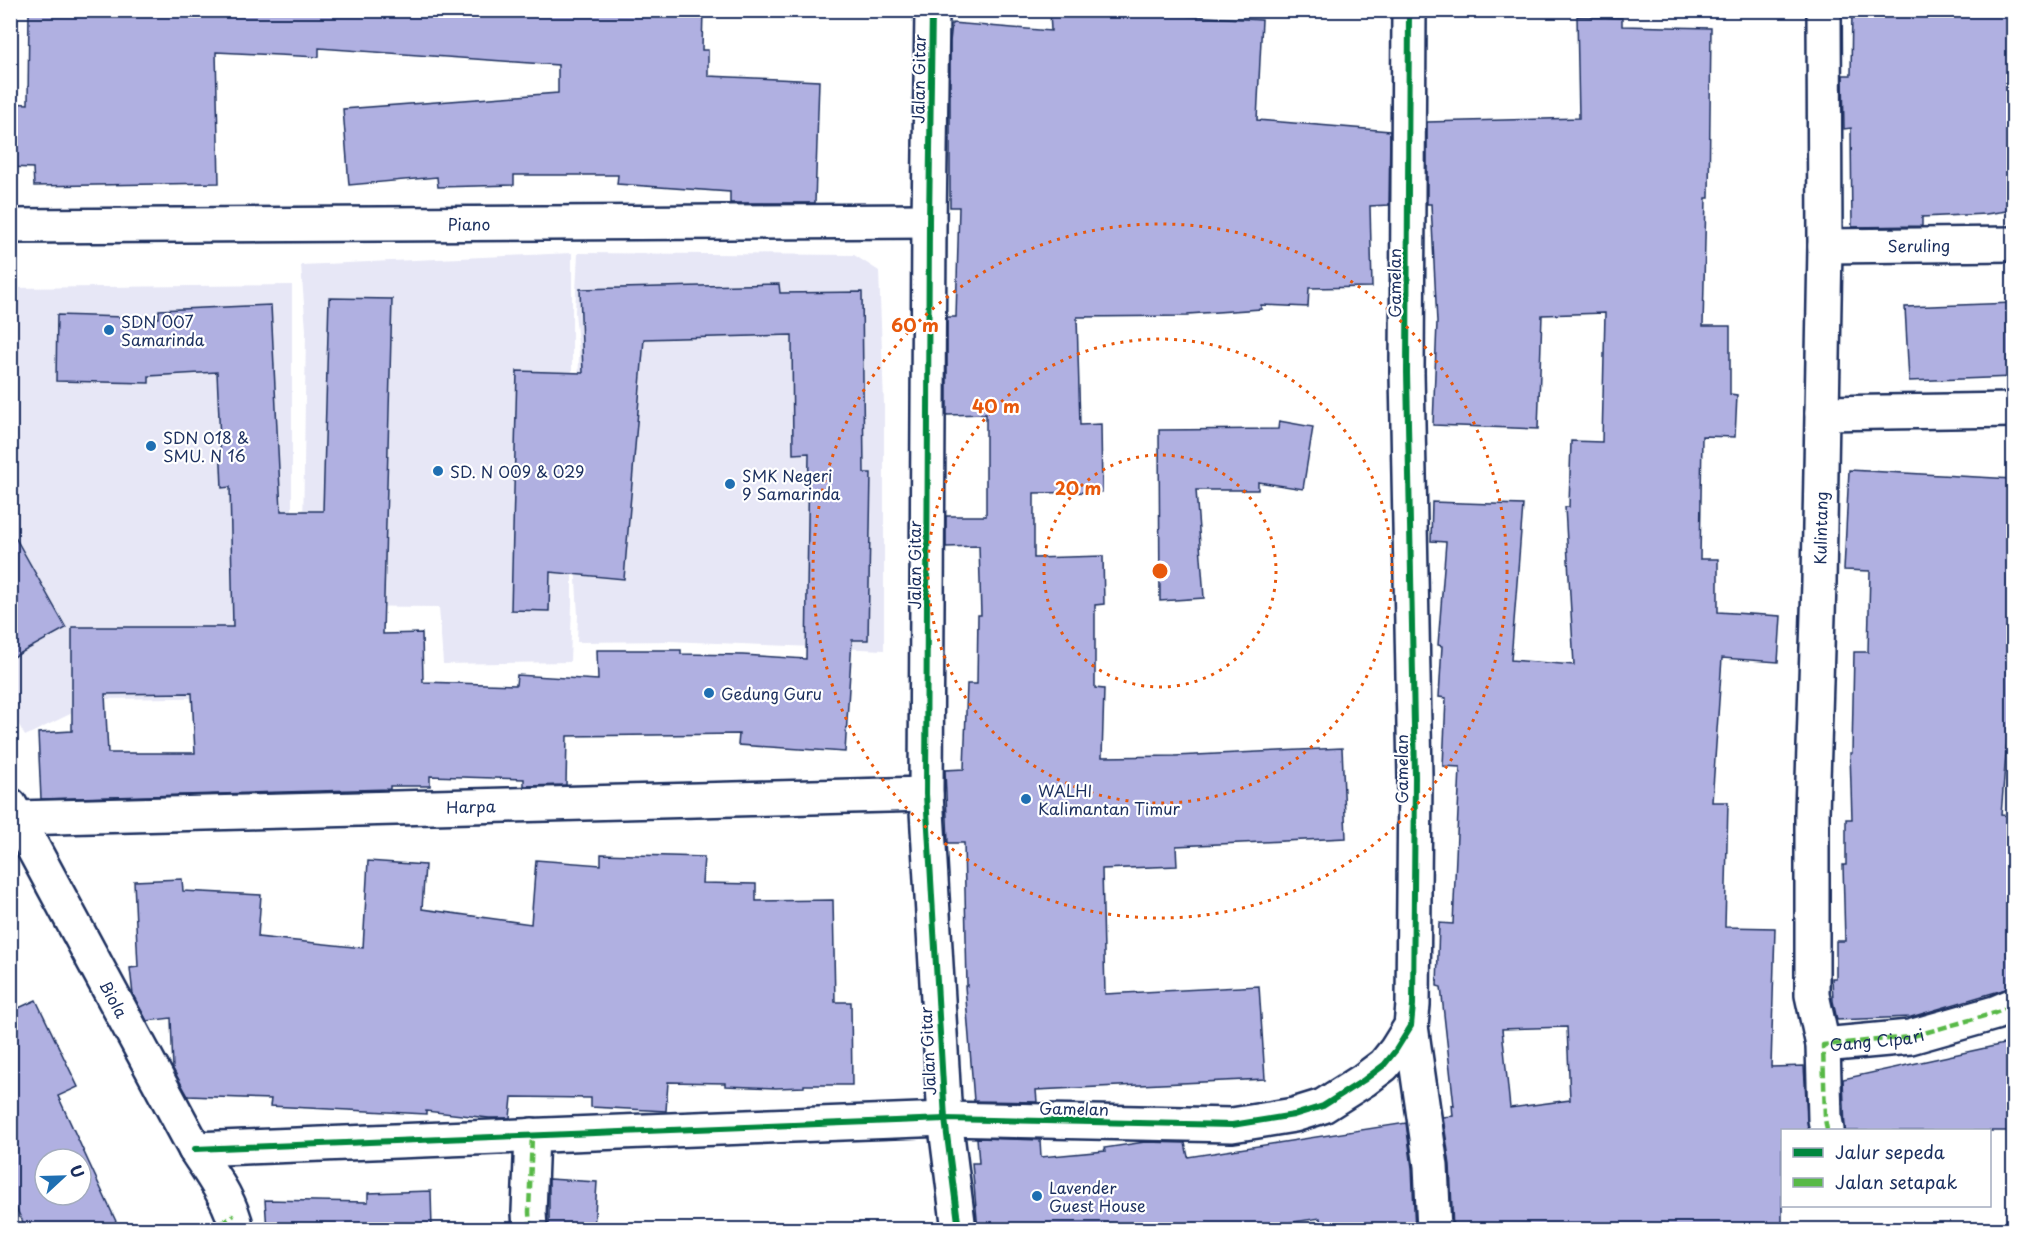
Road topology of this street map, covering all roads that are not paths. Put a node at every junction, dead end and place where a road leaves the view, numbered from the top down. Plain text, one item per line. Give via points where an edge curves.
1 (933, 10) edge
2 (1409, 10) edge
3 (1824, 10) edge
4 (929, 221) junction
5 (10, 226) edge
6 (2013, 244) edge
7 (1825, 246) junction
8 (2013, 410) edge
9 (1822, 413) junction
10 (926, 794) junction
11 (14, 811) edge
12 (2013, 1005) edge
13 (1411, 1026) junction
14 (1823, 1045) junction
15 (945, 1119) junction
16 (1827, 1129) edge
17 (532, 1135) junction
18 (195, 1149) junction
19 (225, 1217) edge
20 (530, 1230) edge
21 (959, 1230) edge
22 (1434, 1230) edge

1 - 4 street, Jalan Gitar
2 - 13 street, Gamelan via 1407,373 1415,777
3 - 7 street, Kulintang
4 - 5 street, Piano
4 - 10 street, Jalan Gitar
6 - 7 street, Seruling
7 - 9 street, Kulintang
8 - 9 street
9 - 14 street, Kulintang via 1812,813 1812,995
10 - 11 street, Harpa
10 - 15 street, Jalan Gitar
11 - 18 street, Biola
12 - 14 street, Gang Cipari via 1910,1037
13 - 15 street, Gamelan via 1384,1065 1323,1106 1294,1115 1232,1125
13 - 22 street via 1431,1166
14 - 16 street, Gang Cipari
15 - 17 street, Gamelan
15 - 21 street, Jalan Gitar
17 - 18 street, Gamelan
17 - 20 street
18 - 19 street, Biola

